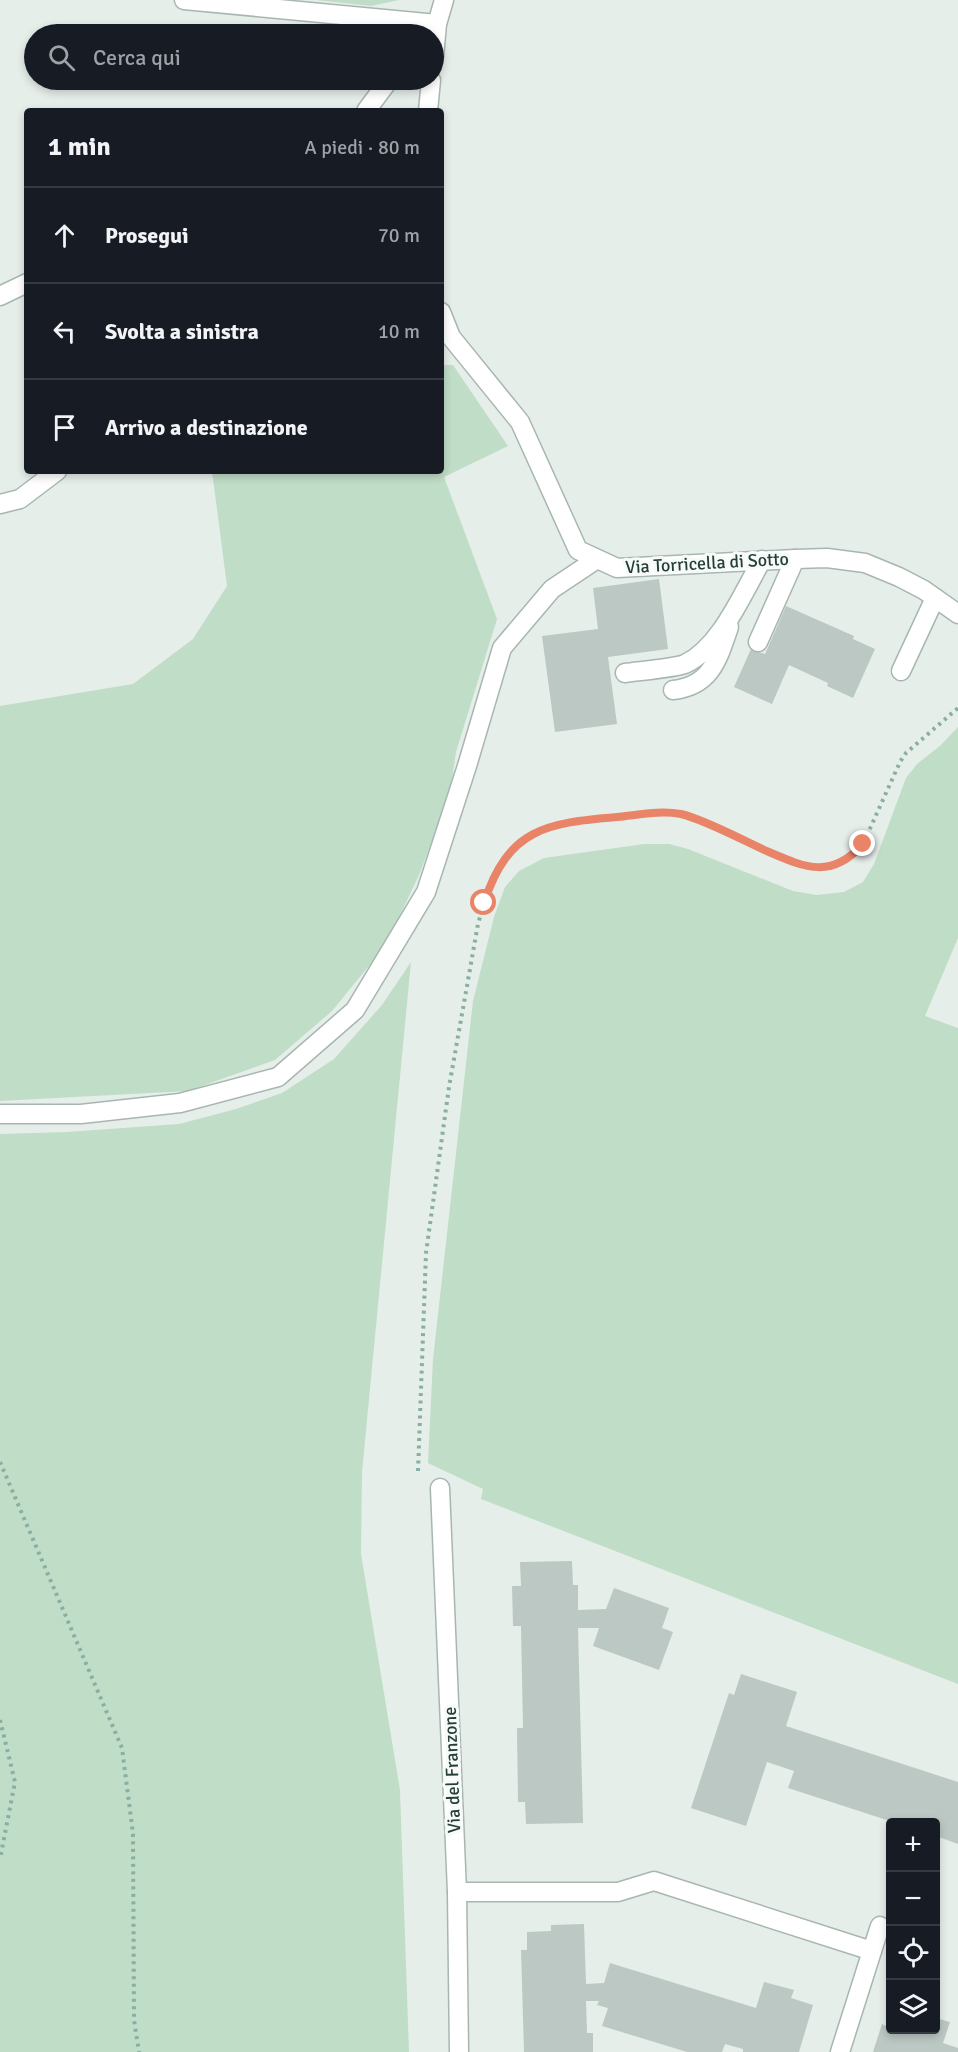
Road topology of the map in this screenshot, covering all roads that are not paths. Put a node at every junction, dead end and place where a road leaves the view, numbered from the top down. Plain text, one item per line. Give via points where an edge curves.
1 (184, 0) edge
2 (444, 0) edge
3 (389, 24) edge
4 (434, 24) edge
5 (382, 90) edge
6 (430, 90) edge
7 (368, 108) edge
8 (428, 108) edge
9 (24, 284) edge
10 (0, 296) edge
11 (444, 320) edge
12 (53, 474) edge
13 (0, 504) edge
14 (597, 559) junction
15 (795, 559) junction
16 (762, 560) junction
17 (741, 598) junction
18 (935, 598) junction
19 (958, 614) edge
20 (758, 642) dead end
21 (901, 671) dead end
22 (626, 673) dead end
23 (673, 690) dead end
24 (0, 1114) edge
25 (440, 1488) dead end
26 (457, 1892) junction
27 (880, 1926) dead end
28 (872, 1951) junction
29 (459, 2052) edge
30 (840, 2052) edge

1 - 3 street
2 - 4 street
5 - 7 street
6 - 8 street
9 - 10 street
11 - 14 street, Via Torricella di Sotto via 451,337 520,422 578,550
12 - 13 street via 20,499
14 - 16 street, Via Torricella di Sotto via 617,568
14 - 24 street via 552,589 502,648 426,892 355,1010 278,1077 180,1103 81,1114
15 - 16 street, Via Torricella di Sotto
15 - 18 street, Via Torricella di Sotto via 865,563
15 - 20 street
16 - 17 street
17 - 22 street via 723,630 685,664
17 - 23 street via 717,662 702,681
18 - 19 street, Via Torricella di Sotto
18 - 21 street
25 - 26 street, Via del Franzone
26 - 28 street via 618,1892 654,1881
26 - 29 street, Via del Franzone
27 - 28 street
28 - 30 street

